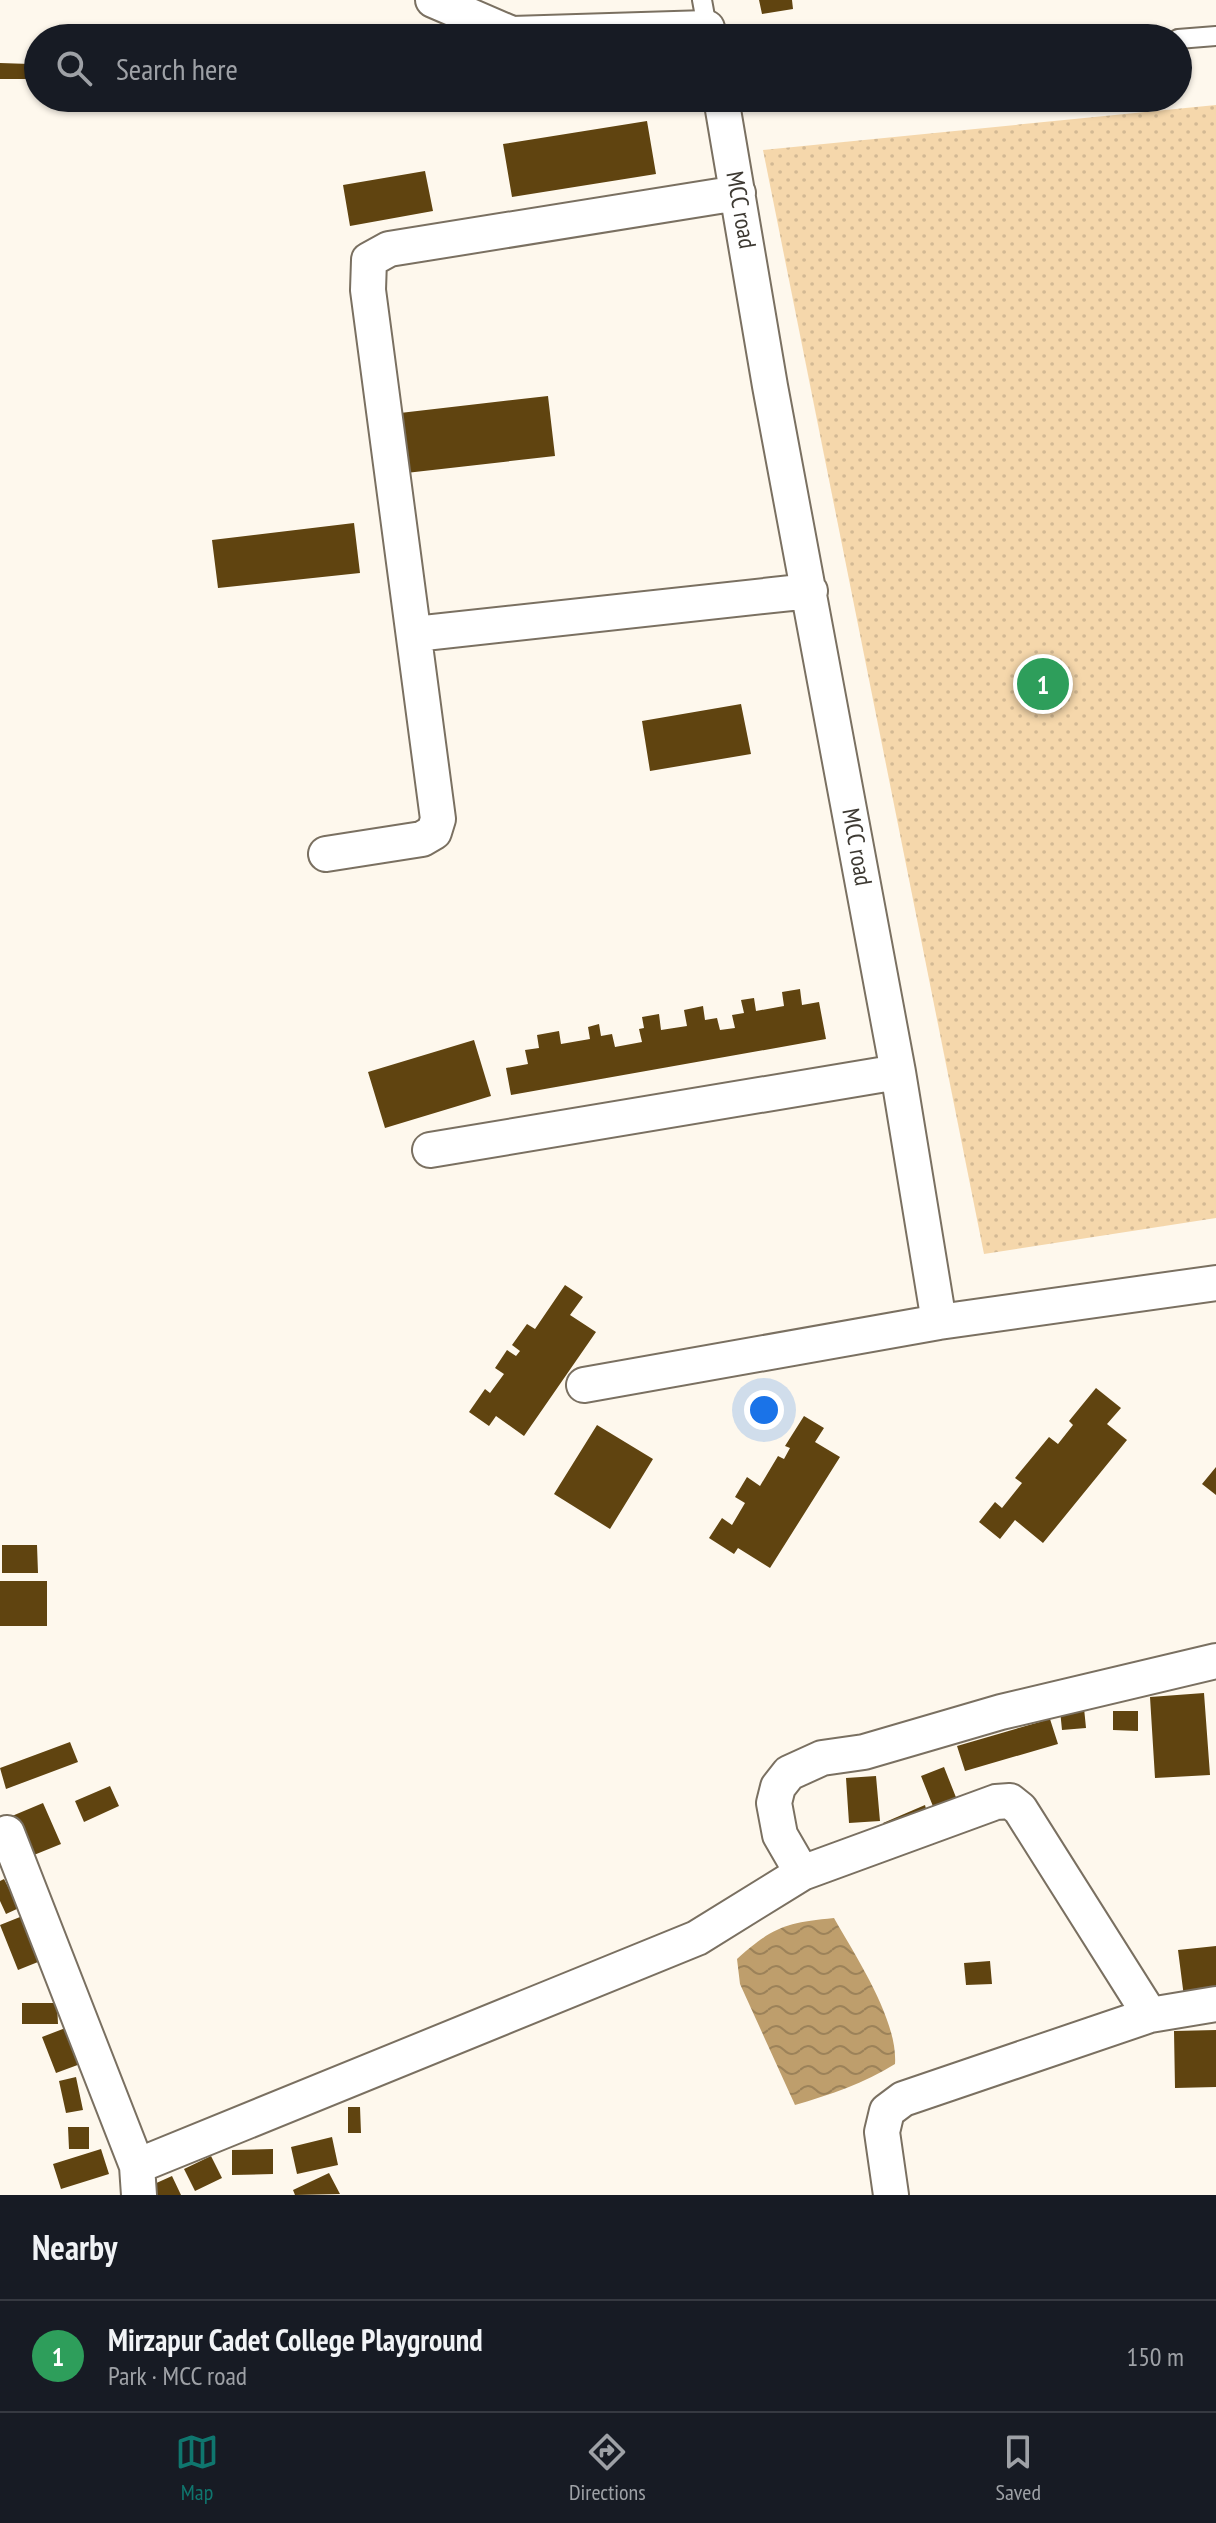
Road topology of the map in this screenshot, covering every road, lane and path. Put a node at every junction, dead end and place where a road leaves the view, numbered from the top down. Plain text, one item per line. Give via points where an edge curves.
1 (433, 0) edge
2 (706, 22) edge
3 (489, 24) edge
4 (674, 24) edge
5 (1216, 36) edge
6 (1192, 38) edge
7 (724, 112) edge
8 (738, 193) junction
9 (810, 591) junction
10 (415, 634) junction
11 (326, 854) dead end
12 (898, 1072) junction
13 (430, 1150) dead end
14 (1216, 1283) edge
15 (939, 1322) junction
16 (584, 1385) dead end
17 (1216, 1661) edge
18 (2, 1828) edge
19 (802, 1873) junction
20 (1216, 2004) edge
21 (1150, 2015) junction
22 (138, 2180) edge
23 (891, 2195) edge

1 - 3 street
2 - 4 street
5 - 6 lane
7 - 8 street, MCC road
8 - 9 street, MCC road
8 - 10 street via 389,249 369,260 368,290
9 - 10 street
9 - 12 street, MCC road
10 - 11 street via 438,819 434,832 422,839
12 - 13 street
12 - 15 street, MCC road
14 - 15 street
15 - 16 street
17 - 19 street via 1001,1712 864,1752 822,1758 789,1773 774,1803 780,1835
18 - 22 street
19 - 21 street via 1010,1801
19 - 22 street via 697,1938
20 - 21 street
21 - 23 street via 903,2099 887,2111 882,2132

